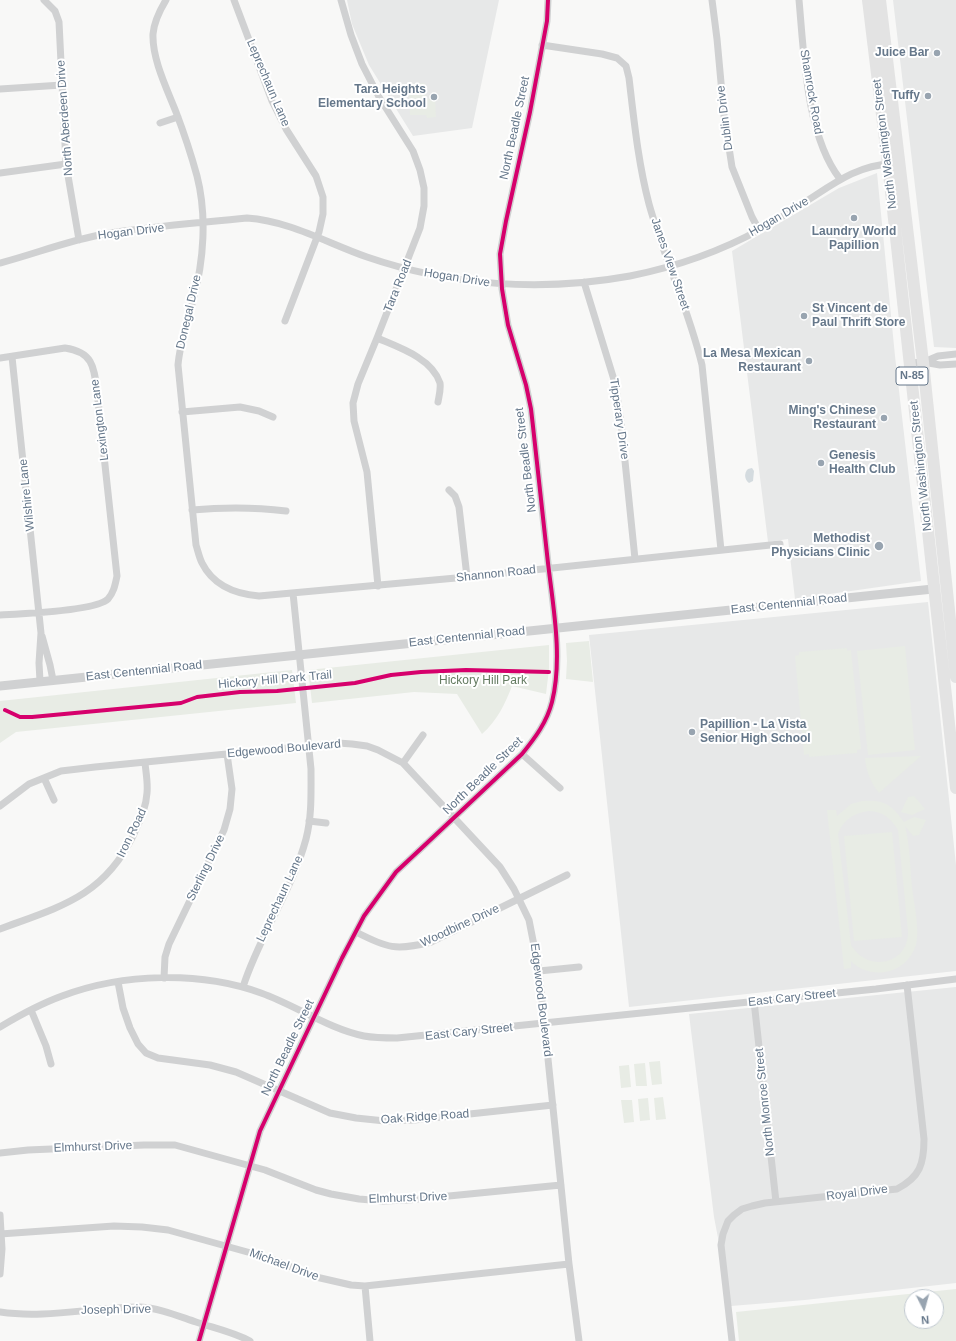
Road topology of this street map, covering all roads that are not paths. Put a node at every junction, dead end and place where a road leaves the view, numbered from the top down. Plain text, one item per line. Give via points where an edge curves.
1 (44, 0) edge
2 (166, 0) edge
3 (234, 0) edge
4 (340, 0) edge
5 (548, 0) edge
6 (712, 0) edge
7 (799, 0) edge
8 (868, 0) edge
9 (880, 0) edge
10 (542, 45) junction
11 (62, 85) junction
12 (0, 89) edge
13 (178, 117) junction
14 (160, 123) dead end
15 (66, 164) junction
16 (888, 164) junction
17 (901, 164) junction
18 (0, 173) edge
19 (840, 179) junction
20 (202, 223) junction
21 (759, 230) junction
22 (317, 237) junction
23 (79, 240) junction
24 (0, 263) edge
25 (670, 266) junction
26 (405, 268) junction
27 (584, 282) junction
28 (501, 285) junction
29 (285, 321) dead end
30 (377, 338) junction
31 (956, 354) edge
32 (12, 357) junction
33 (0, 358) edge
34 (923, 362) junction
35 (910, 363) junction
36 (956, 364) edge
37 (438, 402) dead end
38 (182, 412) junction
39 (273, 417) dead end
40 (449, 490) dead end
41 (192, 510) junction
42 (286, 512) dead end
43 (780, 544) dead end
44 (721, 550) junction
45 (635, 559) junction
46 (549, 568) junction
47 (467, 577) junction
48 (378, 586) junction
49 (950, 588) junction
50 (933, 589) junction
51 (293, 593) junction
52 (259, 596) joint
53 (40, 612) junction
54 (0, 615) edge
55 (555, 628) junction
56 (41, 633) junction
57 (299, 656) junction
58 (956, 676) edge
59 (53, 680) junction
60 (40, 681) junction
61 (0, 686) edge
62 (422, 735) dead end
63 (308, 745) junction
64 (227, 754) junction
65 (522, 754) junction
66 (145, 763) junction
67 (403, 763) junction
68 (44, 778) junction
69 (560, 788) dead end
70 (956, 788) edge
71 (54, 800) dead end
72 (0, 806) edge
73 (454, 819) junction
74 (309, 821) junction
75 (326, 824) dead end
76 (567, 875) dead end
77 (518, 899) junction
78 (0, 929) edge
79 (356, 932) junction
80 (579, 967) dead end
81 (539, 971) junction
82 (164, 978) junction
83 (956, 979) edge
84 (118, 982) junction
85 (907, 985) junction
86 (242, 987) junction
87 (754, 1001) junction
88 (31, 1010) junction
89 (314, 1017) junction
90 (545, 1024) junction
91 (0, 1027) edge
92 (51, 1064) dead end
93 (279, 1090) junction
94 (553, 1106) junction
95 (0, 1154) edge
96 (250, 1166) junction
97 (561, 1185) junction
98 (776, 1202) junction
99 (0, 1215) edge
100 (1, 1234) edge
101 (227, 1246) junction
102 (569, 1264) junction
103 (0, 1274) edge
104 (365, 1286) junction
105 (0, 1312) edge
106 (204, 1324) junction
107 (199, 1341) edge
108 (250, 1341) edge
109 (370, 1341) edge
110 (578, 1341) edge
111 (732, 1341) edge

1 - 11 street, North Aberdeen Drive via 55,11 59,22
2 - 13 street, Donegal Drive via 155,23 154,45
3 - 22 street, Leprechaun Lane via 272,101 320,186 324,208
4 - 26 street, Tara Road via 362,64 379,97 413,151 422,178 422,223
5 - 10 street, North Beadle Street
6 - 21 street, Dublin Drive via 728,148 732,167
7 - 19 street, Shamrock Road via 804,61 814,120 830,163
8 - 16 main road, North Washington Street / N-85
9 - 17 main road, North Washington Street / N-85
10 - 25 street, Janes View Street via 617,58 626,66 641,170
10 - 28 street, North Beadle Street via 500,254
11 - 12 street
11 - 15 street, North Aberdeen Drive
13 - 14 street
13 - 20 street, Donegal Drive via 189,145 197,178
15 - 18 street
15 - 23 street, North Aberdeen Drive
16 - 17 street, Hogan Drive
16 - 19 street, Hogan Drive via 860,170
16 - 35 main road, North Washington Street / N-85
17 - 34 main road, North Washington Street / N-85
19 - 21 street, Hogan Drive
20 - 22 street, Hogan Drive via 247,218 263,219
20 - 23 street, Hogan Drive via 129,231
20 - 38 street, Donegal Drive via 198,277 179,350
21 - 25 street, Hogan Drive via 696,258
22 - 26 street, Hogan Drive via 367,257
22 - 29 street, Leprechaun Lane
23 - 24 street, Hogan Drive
25 - 27 street, Hogan Drive
25 - 44 street, Janes View Street via 702,365
26 - 28 street, Hogan Drive via 454,279
26 - 30 street, Tara Road
27 - 28 street, Hogan Drive
27 - 45 street, Tipperary Drive via 615,384
28 - 46 street, North Beadle Street via 508,325 531,408
30 - 37 street via 409,352 427,364 440,383
30 - 48 street, Tara Road via 353,402 354,421 367,472
31 - 34 street via 938,356
32 - 33 street
32 - 53 street, Wilshire Lane
32 - 53 street, Lexington Lane via 65,348 86,355 91,362 95,374 108,492 117,576 114,589 107,600 97,605
34 - 35 street
34 - 36 street
34 - 49 main road, North Washington Street / N-85
35 - 50 main road, North Washington Street / N-85
38 - 39 street via 240,407
38 - 41 street, Donegal Drive
40 - 47 street via 455,496 459,507
41 - 42 street via 230,507
41 - 52 street, Donegal Drive via 196,545 208,573 230,590
43 - 44 street, Shannon Road
44 - 45 street, Shannon Road
45 - 46 street, Shannon Road
46 - 47 street, Shannon Road
46 - 55 street, North Beadle Street
47 - 48 street, Shannon Road
48 - 51 street, Shannon Road
49 - 50 street
49 - 58 main road, North Washington Street / N-85
50 - 55 street, East Centennial Road
50 - 70 main road, North Washington Street / N-85
51 - 52 street, Shannon Road
51 - 57 street, Leprechaun Lane
53 - 54 street, Lexington Lane
53 - 56 street, Wilshire Lane
55 - 57 street, East Centennial Road
55 - 65 street, North Beadle Street via 556,678 552,702 542,726
56 - 59 street, Wilshire Lane
56 - 60 street, Wilshire Lane
57 - 59 street, East Centennial Road
57 - 63 street, Leprechaun Lane
59 - 60 street, East Centennial Road
60 - 61 street, East Centennial Road
62 - 67 street
63 - 64 street, Edgewood Boulevard
63 - 67 street, Edgewood Boulevard via 360,745 378,750
63 - 74 street, Leprechaun Lane via 311,796
64 - 66 street, Edgewood Boulevard
64 - 82 street, Sterling Drive via 232,789 230,809 224,830 169,944 165,957
65 - 69 street
65 - 73 street, North Beadle Street
66 - 68 street, Edgewood Boulevard via 61,771
66 - 78 street, Iron Road via 145,808 117,864 99,883 64,905
67 - 73 street, Edgewood Boulevard
68 - 71 street
68 - 72 street, Edgewood Boulevard via 29,784
73 - 77 street, Edgewood Boulevard via 500,867
73 - 79 street, North Beadle Street via 396,872 364,916
74 - 75 street
74 - 86 street, Leprechaun Lane via 300,858 288,888 263,935
76 - 77 street, Woodbine Drive
77 - 79 street, Woodbine Drive via 431,942 415,946 394,948
77 - 81 street, Edgewood Boulevard via 529,920
79 - 89 street, North Beadle Street
80 - 81 street
81 - 90 street, Edgewood Boulevard
82 - 84 street, East Cary Street
82 - 86 street, East Cary Street via 215,981
83 - 85 street, East Cary Street
84 - 88 street, East Cary Street via 62,996
84 - 93 street, Oak Ridge Road via 130,1028 146,1053 158,1058 210,1065 236,1072
85 - 87 street, East Cary Street
85 - 98 street, Royal Drive via 924,1139 920,1169 915,1177 897,1188
86 - 89 street, East Cary Street via 282,1001
87 - 90 street, East Cary Street
87 - 98 street, North Monroe Street
88 - 91 street, East Cary Street
88 - 92 street
89 - 90 street, East Cary Street via 364,1036 398,1038
89 - 93 street, North Beadle Street
90 - 94 street, Edgewood Boulevard
93 - 94 street, Oak Ridge Road via 330,1112 386,1121
93 - 96 street, North Beadle Street via 260,1131
94 - 97 street, Edgewood Boulevard
95 - 96 street, Elmhurst Drive via 28,1150 175,1145
96 - 97 street, Elmhurst Drive via 316,1190 383,1201
96 - 101 street, North Beadle Street
97 - 102 street, Edgewood Boulevard
98 - 111 street, Royal Drive via 742,1209 728,1221 723,1234 721,1245
99 - 100 street
100 - 101 street, Michael Drive via 114,1226 142,1227 168,1230
100 - 103 street
101 - 104 street, Michael Drive via 269,1258 316,1278 352,1286
101 - 106 street, North Beadle Street
102 - 104 street, Michael Drive
102 - 110 street, Edgewood Boulevard
104 - 109 street
105 - 106 street, Joseph Drive via 31,1314 151,1308
106 - 107 street, North Beadle Street
106 - 108 street, Joseph Drive

